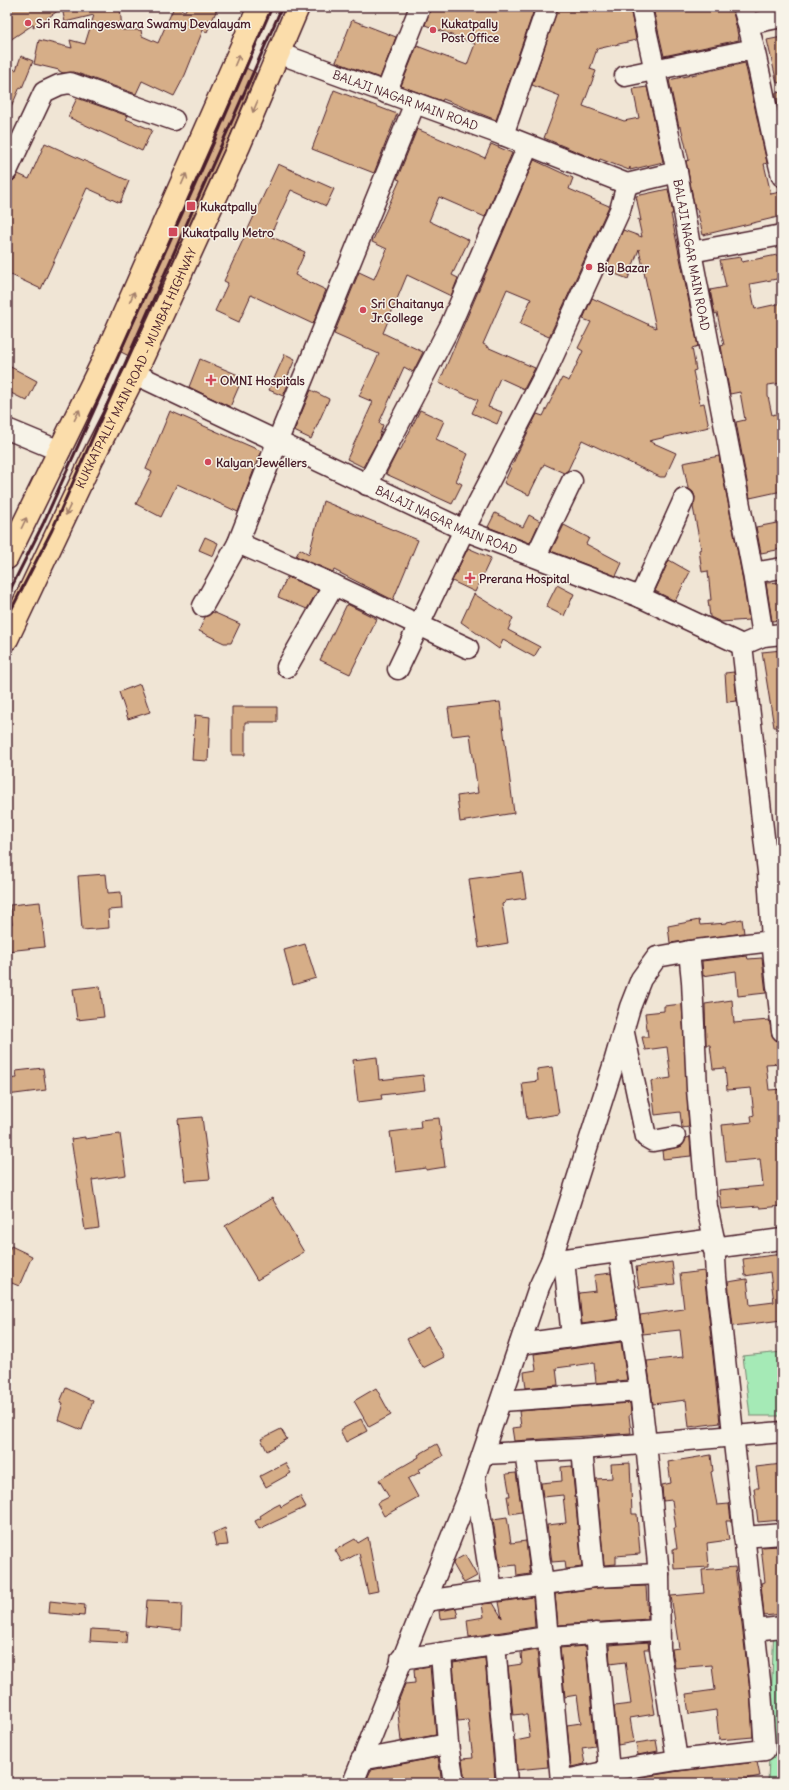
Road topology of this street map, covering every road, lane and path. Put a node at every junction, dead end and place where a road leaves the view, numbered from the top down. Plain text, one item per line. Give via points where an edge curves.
1 (259, 7) edge
2 (298, 7) edge
3 (420, 7) edge
4 (547, 7) edge
5 (641, 7) edge
6 (746, 15) edge
7 (782, 17) edge
8 (754, 49) junction
9 (278, 53) junction
10 (655, 71) junction
11 (625, 76) dead end
12 (386, 93) junction
13 (416, 103) junction
14 (174, 120) dead end
15 (503, 134) junction
16 (777, 134) edge
17 (528, 146) junction
18 (7, 170) edge
19 (677, 172) junction
20 (782, 176) edge
21 (627, 184) junction
22 (782, 235) edge
23 (691, 252) junction
24 (135, 374) junction
25 (7, 429) edge
26 (278, 440) junction
27 (60, 451) junction
28 (572, 481) dead end
29 (367, 485) junction
30 (684, 499) dead end
31 (464, 530) junction
32 (238, 543) junction
33 (536, 556) junction
34 (7, 558) edge
35 (782, 568) edge
36 (753, 573) junction
37 (334, 585) junction
38 (640, 596) junction
39 (203, 606) dead end
40 (419, 625) junction
41 (772, 635) edge
42 (7, 639) edge
43 (742, 645) junction
44 (468, 648) dead end
45 (287, 667) dead end
46 (398, 669) dead end
47 (775, 871) edge
48 (772, 941) junction
49 (689, 951) junction
50 (623, 1030) junction
51 (782, 1031) edge
52 (675, 1137) dead end
53 (782, 1239) edge
54 (714, 1244) junction
55 (618, 1252) junction
56 (558, 1260) junction
57 (630, 1329) junction
58 (572, 1337) junction
59 (520, 1344) junction
60 (640, 1390) junction
61 (501, 1401) junction
62 (782, 1432) edge
63 (733, 1435) junction
64 (646, 1443) junction
65 (582, 1450) junction
66 (525, 1452) junction
67 (483, 1454) junction
68 (475, 1478) junction
69 (782, 1534) edge
70 (744, 1537) junction
71 (659, 1574) junction
72 (594, 1577) junction
73 (543, 1584) junction
74 (492, 1591) junction
75 (425, 1601) junction
76 (782, 1627) edge
77 (659, 1630) junction
78 (754, 1630) junction
79 (596, 1633) junction
80 (547, 1637) junction
81 (495, 1644) junction
82 (442, 1653) junction
83 (401, 1659) junction
84 (448, 1744) junction
85 (361, 1760) junction
86 (677, 1760) junction
87 (609, 1771) junction
88 (557, 1782) edge
89 (352, 1783) edge
90 (454, 1783) edge
91 (507, 1783) edge

27 -> 1 highway via 108,352
2 - 9 highway, KUKKATPALLY MAIN ROAD - MUMBAI HIGHWAY
3 - 12 street
4 - 15 street
5 - 10 street
6 - 7 street
6 - 8 street
8 - 10 street
8 - 16 street
9 - 12 street, BALAJI NAGAR MAIN ROAD
9 -> 24 highway, KUKKATPALLY MAIN ROAD - MUMBAI HIGHWAY via 239,146
10 - 11 street
10 - 19 street
12 - 13 street, BALAJI NAGAR MAIN ROAD
13 - 15 street, BALAJI NAGAR MAIN ROAD
13 - 26 street
14 - 18 street via 70,83 59,85 44,92
15 - 17 street, BALAJI NAGAR MAIN ROAD
16 - 20 street
17 - 21 street, BALAJI NAGAR MAIN ROAD
17 - 29 street via 450,326
19 - 21 street, BALAJI NAGAR MAIN ROAD
19 - 23 street, BALAJI NAGAR MAIN ROAD
21 - 31 street via 620,210 545,374
22 - 23 street
23 - 36 street, BALAJI NAGAR MAIN ROAD
24 - 26 street, BALAJI NAGAR MAIN ROAD
24 -> 42 highway, KUKKATPALLY MAIN ROAD - MUMBAI HIGHWAY
25 - 27 street
26 - 29 street, BALAJI NAGAR MAIN ROAD
26 - 32 street
34 -> 27 highway
28 - 33 street
29 - 31 street, BALAJI NAGAR MAIN ROAD
30 - 38 street
31 - 33 street, BALAJI NAGAR MAIN ROAD
31 - 40 street
32 - 37 street
32 - 39 street
33 - 38 street, BALAJI NAGAR MAIN ROAD
35 - 36 street
36 - 41 street, BALAJI NAGAR MAIN ROAD
37 - 40 street
37 - 45 street
38 - 43 street, BALAJI NAGAR MAIN ROAD
40 - 44 street
40 - 46 street
41 - 43 street, BALAJI NAGAR MAIN ROAD
43 - 47 street
47 - 48 street
48 - 49 street
48 - 51 street
49 - 50 street via 657,957 641,979
49 - 54 street via 706,1199
50 - 52 street via 646,1138 653,1141
50 - 56 street
53 - 54 street
54 - 55 street
54 - 63 street
55 - 56 street
55 - 57 street
56 - 58 street
56 - 59 street via 539,1287
57 - 58 street
57 - 60 street
58 - 59 street
59 - 61 street
60 - 61 street
60 - 64 street
61 - 67 street
62 - 63 street
63 - 64 street
63 - 70 street
64 - 65 street
64 - 71 street
65 - 66 street
65 - 72 street
66 - 67 street
66 - 73 street
67 - 68 street
68 - 74 street
68 - 75 street
69 - 70 street
70 - 78 street
71 - 72 street
71 - 77 street
72 - 73 street
73 - 74 street
73 - 80 street
74 - 75 street
75 - 83 street
76 - 78 street
77 - 79 street
77 - 86 street
78 - 86 street via 765,1750
79 - 80 street
79 - 87 street
80 - 81 street
80 - 88 street
81 - 82 street
81 - 91 street
82 - 83 street
82 - 84 street
83 - 85 street
84 - 85 street
84 - 90 street
85 - 89 street
86 - 87 street
87 - 88 street

